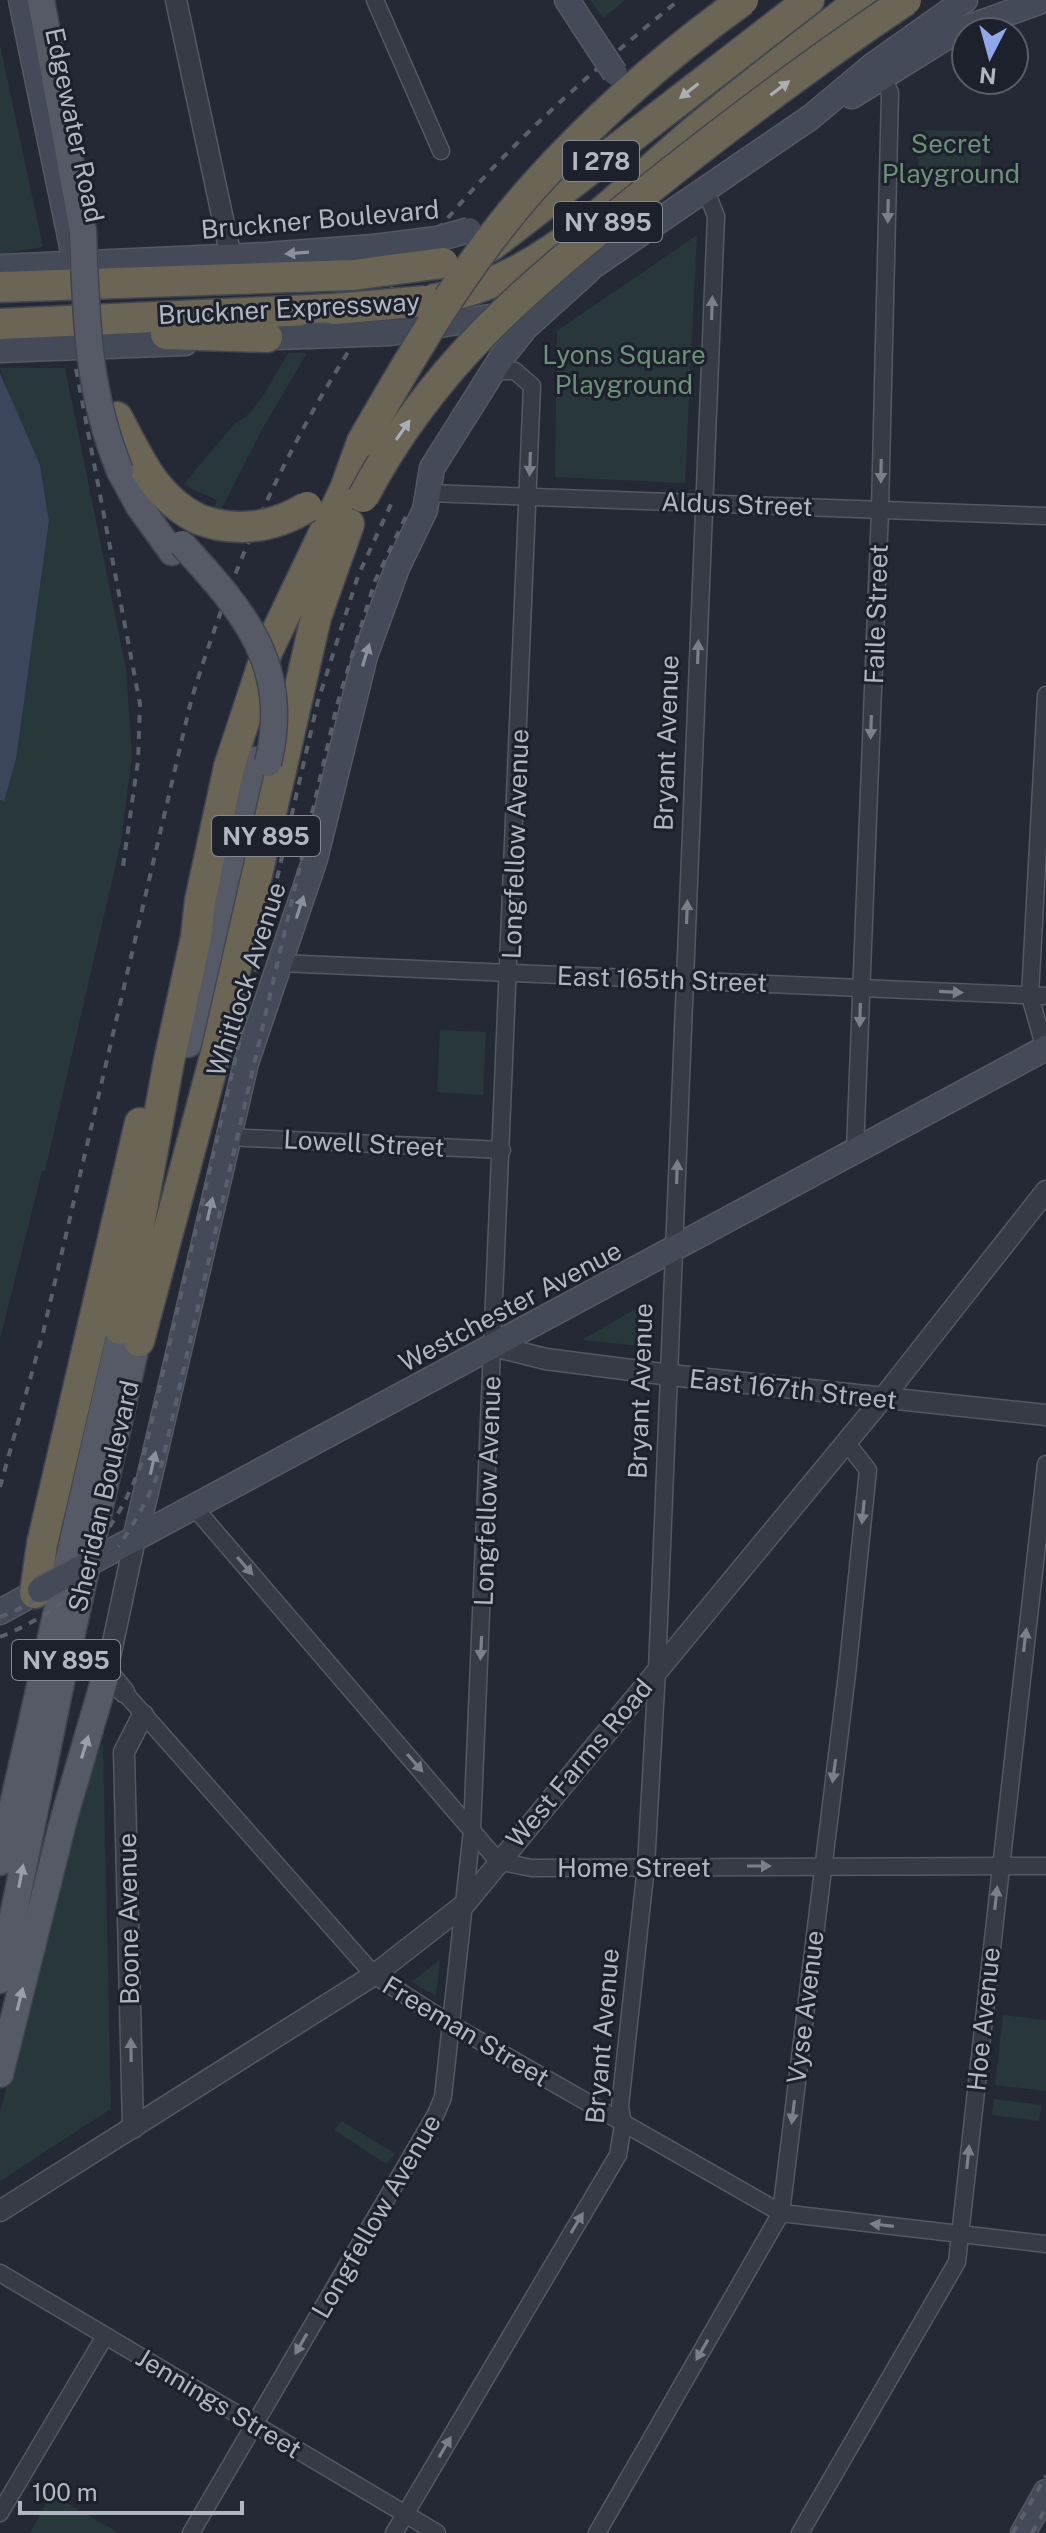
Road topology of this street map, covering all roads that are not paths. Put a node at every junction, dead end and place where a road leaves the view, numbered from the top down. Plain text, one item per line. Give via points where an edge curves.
1 (21, 0) edge
2 (41, 0) edge
3 (176, 0) edge
4 (375, 0) edge
5 (567, 0) edge
6 (743, 0) edge
7 (754, 0) edge
8 (809, 0) edge
9 (861, 0) edge
10 (906, 0) edge
11 (965, 0) edge
12 (1044, 0) edge
13 (884, 79) junction
14 (631, 98) junction
15 (811, 117) junction
16 (441, 151) dead end
17 (705, 189) junction
18 (83, 231) junction
19 (231, 257) junction
20 (75, 261) junction
21 (0, 267) edge
22 (588, 271) junction
23 (0, 287) edge
24 (0, 324) edge
25 (0, 334) edge
26 (267, 337) junction
27 (0, 350) edge
28 (487, 377) junction
29 (117, 417) junction
30 (362, 442) junction
31 (128, 468) junction
32 (354, 493) junction
33 (429, 493) junction
34 (529, 497) junction
35 (704, 503) junction
36 (880, 510) junction
37 (1046, 516) edge
38 (184, 538) junction
39 (1046, 695) edge
40 (200, 901) junction
41 (279, 963) junction
42 (510, 972) junction
43 (685, 980) junction
44 (861, 987) junction
45 (1038, 996) edge
46 (1046, 1050) edge
47 (226, 1137) junction
48 (502, 1150) junction
49 (855, 1151) junction
50 (1046, 1191) edge
51 (674, 1249) junction
52 (129, 1335) junction
53 (493, 1346) junction
54 (670, 1375) junction
55 (883, 1398) junction
56 (1046, 1415) edge
57 (846, 1442) junction
58 (1046, 1464) edge
59 (194, 1507) junction
60 (135, 1539) junction
61 (38, 1591) junction
62 (0, 1612) edge
63 (657, 1670) junction
64 (115, 1681) junction
65 (143, 1715) junction
66 (472, 1830) junction
67 (498, 1861) junction
68 (0, 1862) edge
69 (646, 1866) junction
70 (822, 1866) junction
71 (999, 1866) junction
72 (1046, 1866) edge
73 (465, 1904) junction
74 (374, 1975) junction
75 (0, 1980) edge
76 (452, 2025) junction
77 (0, 2074) edge
78 (623, 2125) junction
79 (133, 2128) junction
80 (0, 2211) edge
81 (781, 2213) junction
82 (960, 2234) junction
83 (1046, 2244) edge
84 (0, 2273) edge
85 (105, 2336) junction
86 (255, 2424) junction
87 (1046, 2492) edge
88 (0, 2513) edge
89 (405, 2514) junction
90 (191, 2533) edge
91 (394, 2533) edge
92 (437, 2533) edge
93 (597, 2533) edge
94 (800, 2533) edge
95 (1023, 2533) edge

1 - 20 main road, Edgewater Road
2 - 18 main road
3 - 19 street
4 - 16 street
5 - 14 main road, bridge
6 - 30 highway, NY 895, bridge via 664,61 534,186 422,340
7 - 14 main road, Bruckner Boulevard
8 -> 23 highway, Bruckner Expressway / I 278, bridge via 480,252 443,263 353,275
9 - 24 highway, Bruckner Expressway / I 278, bridge via 766,71 540,258 488,285 426,301 334,309
32 -> 10 highway, NY 895, bridge via 441,378 521,293 683,162
11 - 15 main road
12 - 13 main road via 953,33
13 - 15 main road
13 -> 36 street, Faile Street via 890,93
14 -> 19 main road, Bruckner Boulevard, bridge via 523,201 469,230 374,247
15 - 17 main road
17 - 22 main road
35 -> 17 street, Bryant Avenue via 716,216
18 - 29 main road, bridge
18 - 31 main road, bridge via 89,363 99,410
19 - 20 main road, Bruckner Boulevard
20 - 21 main road, Bruckner Boulevard
22 - 26 main road, bridge via 484,321 390,333
22 - 28 main road, Whitlock Avenue via 525,328
25 - 26 highway
26 - 27 main road
28 - 33 main road, Whitlock Avenue via 438,453
28 -> 34 street, Longfellow Avenue via 515,371 532,386
29 - 31 main road
29 - 38 highway via 154,486 178,508
30 - 32 highway, NY 895
30 - 38 highway, bridge via 313,502 284,520
31 - 38 main road via 139,506
32 - 40 highway, NY 895 via 277,629 251,696 226,779
32 - 52 highway, NY 895 via 316,617 215,1057
33 - 34 street, Aldus Street
41 -> 33 main road, Whitlock Avenue via 315,859 365,656
34 - 35 street, Aldus Street
34 - 42 street, Longfellow Avenue
35 - 36 street, Aldus Street
43 -> 35 street, Bryant Avenue
36 - 37 street, Aldus Street
36 -> 44 street, Faile Street
38 - 52 main road, bridge via 235,603 261,648 275,705 147,1284
39 - 45 street
40 - 52 highway, NY 895 via 169,1061
40 - 61 highway via 135,1141 45,1533
41 - 42 street, East 165th Street
41 - 47 main road, Whitlock Avenue
42 - 43 street, East 165th Street
42 - 48 street, Longfellow Avenue
43 - 44 street, East 165th Street
51 -> 43 street, Bryant Avenue
44 -> 45 street, East 165th Street
44 -> 49 street, Faile Street
45 - 46 street
46 - 49 main road, Westchester Avenue
47 - 48 street, Lowell Street
60 -> 47 main road, Whitlock Avenue
48 - 53 street, Longfellow Avenue
49 - 51 main road, Westchester Avenue
50 - 55 street, West Farms Road
51 - 53 main road, Westchester Avenue
51 - 54 street, Bryant Avenue
52 - 68 main road, Sheridan Boulevard / NY 895
75 -> 52 main road, Sheridan Boulevard / NY 895
53 - 54 street, East 167th Street via 546,1359
53 - 59 main road, Westchester Avenue
53 -> 66 street, Longfellow Avenue
54 - 55 street, East 167th Street
54 - 63 street, Bryant Avenue
55 - 56 street, East 167th Street
55 - 57 street, West Farms Road
57 - 63 street, West Farms Road
57 -> 70 street, Vyse Avenue via 868,1470
71 -> 58 street, Hoe Avenue
59 - 60 main road, Westchester Avenue
59 -> 66 street
60 - 61 main road, Westchester Avenue, bridge
60 - 64 street, Whitlock Avenue
61 - 62 main road, Westchester Avenue
63 - 67 street, West Farms Road
63 - 69 street, Bryant Avenue
64 - 65 street, Freeman Street
77 -> 64 main road via 64,1818
65 - 74 street, Freeman Street
79 -> 65 street, Boone Avenue via 124,1752
66 - 67 street
66 - 73 street, Longfellow Avenue
67 - 69 street, Home Street via 531,1868
67 - 73 street, West Farms Road
69 -> 70 street, Home Street
69 - 78 street, Bryant Avenue via 620,2106
70 - 71 street, Home Street
70 -> 81 street, Vyse Avenue
71 - 72 street, Home Street
82 -> 71 street, Hoe Avenue
73 - 74 street, West Farms Road
73 - 76 street, Longfellow Avenue
74 - 76 street, Freeman Street
74 - 79 street, West Farms Road
76 - 78 street, Freeman Street
76 -> 86 street, Longfellow Avenue via 441,2105
78 - 81 street, Freeman Street
89 -> 78 street, Bryant Avenue via 618,2155
79 - 80 street, West Farms Road
82 -> 81 street, Freeman Street
81 -> 93 street, Vyse Avenue
82 - 83 street, Freeman Street
82 - 94 street, Hoe Avenue via 957,2262
84 - 85 street, Jennings Street
85 - 86 street, Jennings Street
85 - 88 street
86 - 89 street, Jennings Street
86 - 90 street, Longfellow Avenue
87 - 95 main road
89 - 91 street, Bryant Avenue
89 - 92 street, Jennings Street

